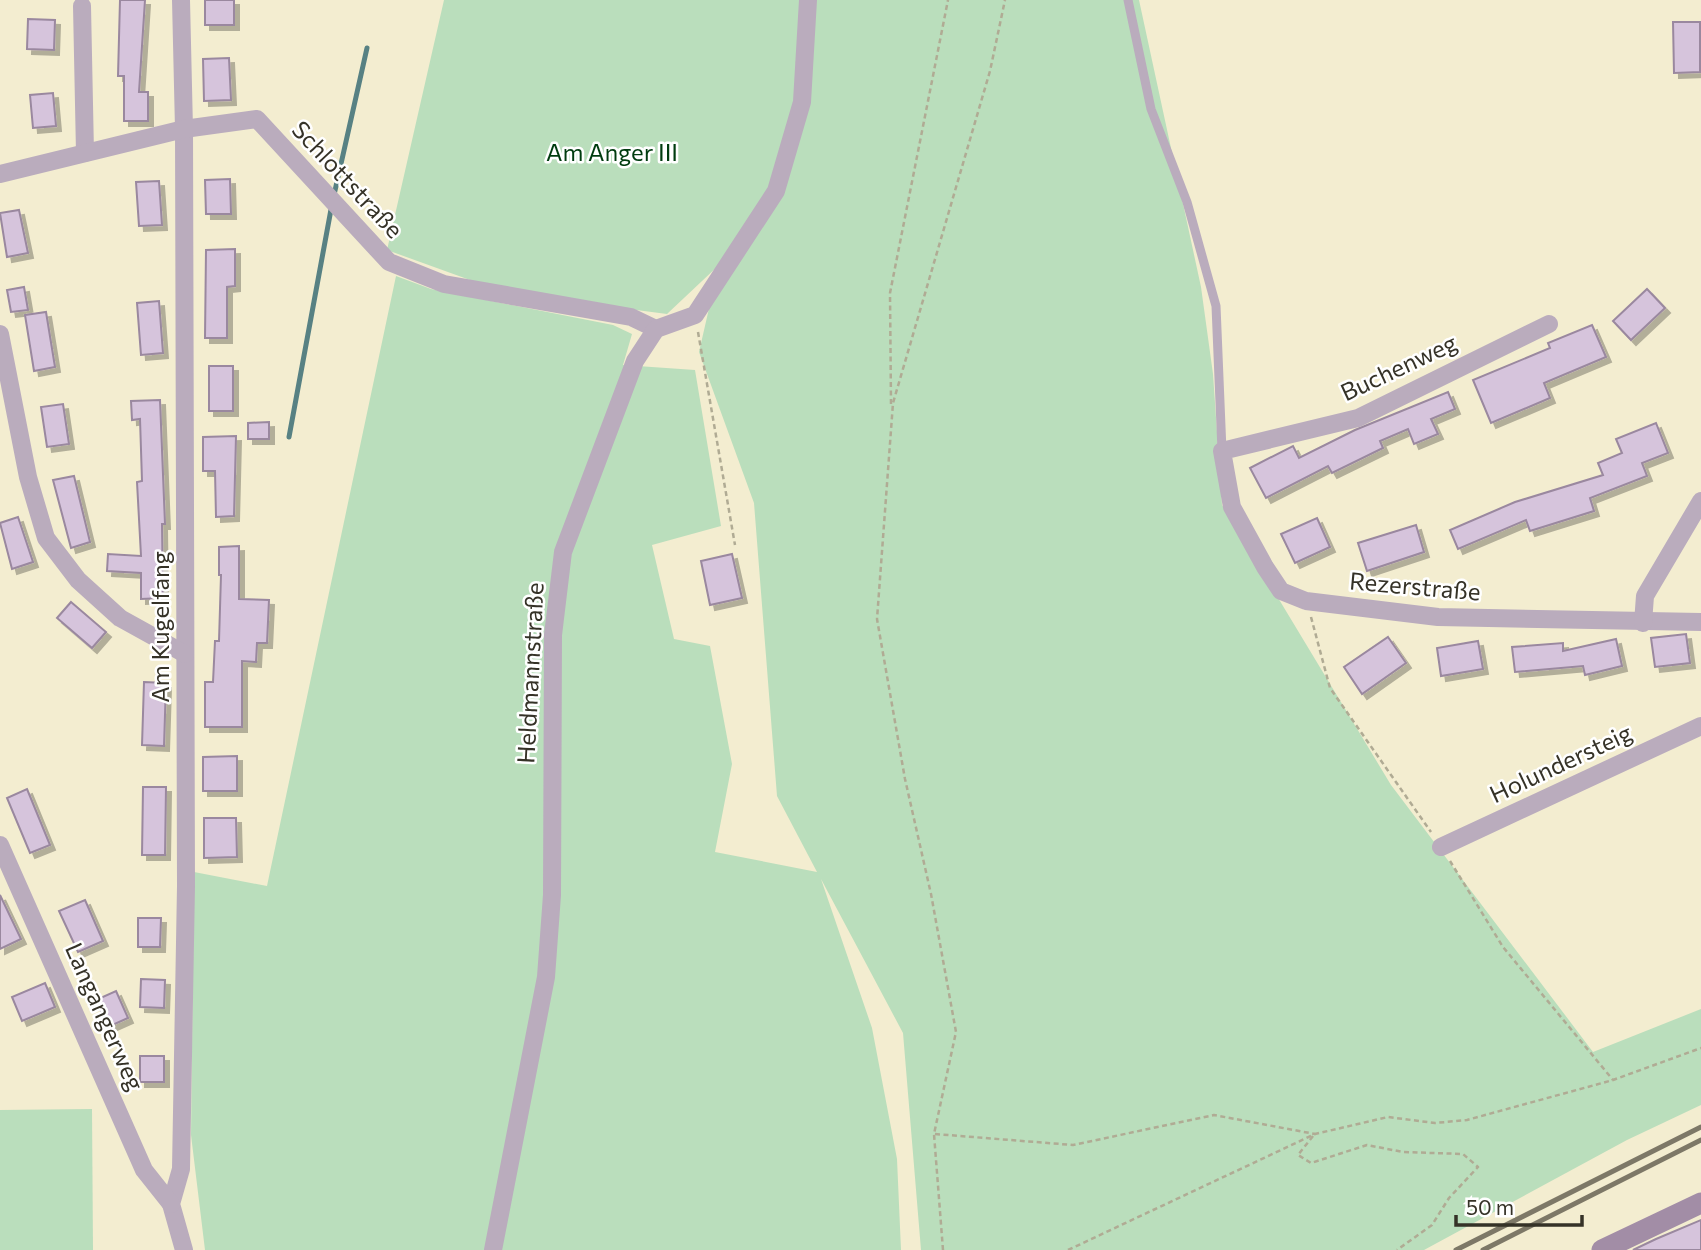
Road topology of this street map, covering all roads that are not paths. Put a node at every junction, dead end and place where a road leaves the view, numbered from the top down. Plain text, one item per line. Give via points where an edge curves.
1 (181, 0) edge
2 (808, 0) edge
3 (1128, 0) edge
4 (82, 6) dead end
5 (184, 129) junction
6 (85, 153) junction
7 (0, 174) edge
8 (1549, 324) dead end
9 (656, 329) junction
10 (0, 334) edge
11 (1222, 451) junction
12 (1701, 501) edge
13 (1701, 622) edge
14 (1643, 623) junction
15 (185, 654) junction
16 (1701, 726) edge
17 (0, 845) edge
18 (1441, 847) dead end
19 (1701, 1203) edge
20 (172, 1204) junction
21 (184, 1250) edge
22 (493, 1250) edge
23 (1602, 1250) edge

1 - 5 street, Am Kugelfang
2 - 9 street via 803,102 776,191 695,315
3 - 11 lane via 1151,109 1187,202 1216,306
4 - 6 street
5 - 6 street, Schlottstraße
5 - 9 street, Schlottstraße via 257,119 389,262 444,284 631,317
5 - 15 street, Am Kugelfang
6 - 7 street, Schlottstraße
8 - 11 street, Buchenweg via 1358,418
9 - 22 street, Heldmannstraße via 635,361 563,552 553,635 552,895 546,977
10 - 15 street via 28,477 46,538 78,580 120,618
11 - 14 street, Rezerstraße via 1232,507 1281,591 1306,601 1438,617
12 - 14 street via 1645,596
13 - 14 street, Rezerstraße
15 - 20 street, Am Kugelfang via 187,886 181,1169
16 - 18 street, Holundersteig
17 - 20 street, Langangerweg via 144,1170
19 - 23 street
20 - 21 street, Am Kugelfang

